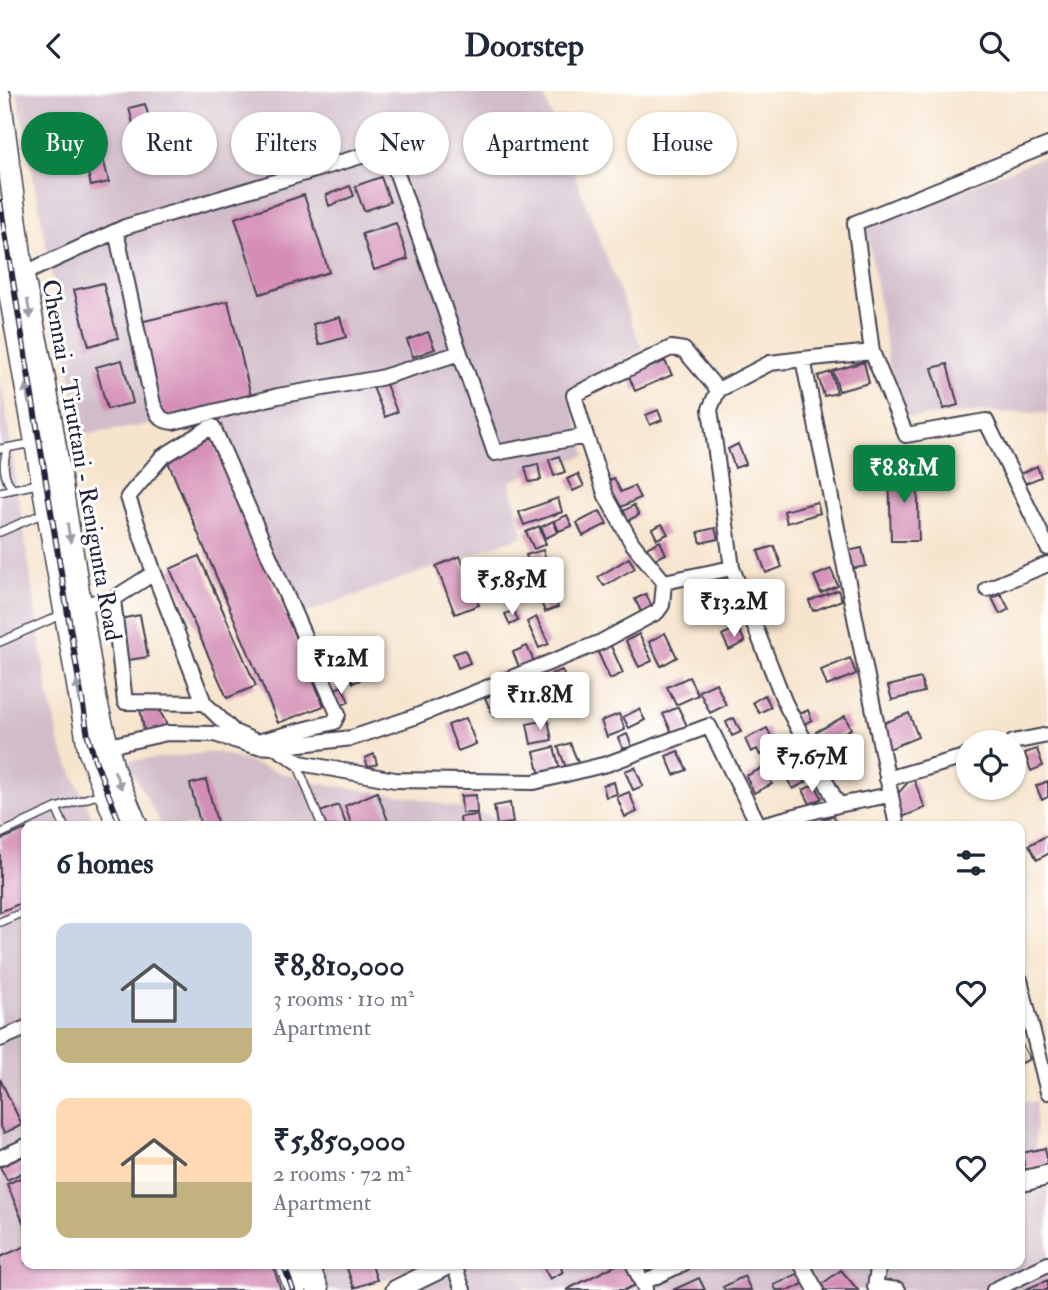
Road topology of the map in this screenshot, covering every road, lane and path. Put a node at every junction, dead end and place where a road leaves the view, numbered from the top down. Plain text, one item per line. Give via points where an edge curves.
1 (0, 96) edge
2 (1048, 145) edge
3 (4, 165) edge
4 (0, 227) edge
5 (116, 231) junction
6 (10, 280) edge
7 (872, 352) junction
8 (460, 353) junction
9 (803, 359) junction
10 (718, 390) junction
11 (586, 436) junction
12 (35, 443) junction
13 (4, 448) edge
14 (42, 483) junction
15 (13, 489) junction
16 (0, 492) edge
17 (47, 512) junction
18 (0, 532) edge
19 (1048, 548) edge
20 (1048, 564) edge
21 (732, 568) junction
22 (154, 573) junction
23 (664, 582) junction
24 (986, 589) dead end
25 (113, 599) junction
26 (72, 609) junction
27 (0, 642) edge
28 (204, 702) junction
29 (1048, 735) edge
30 (1026, 739) edge
31 (275, 747) junction
32 (98, 749) junction
33 (956, 759) edge
34 (296, 761) junction
35 (887, 779) junction
36 (105, 793) junction
37 (890, 795) junction
38 (838, 805) junction
39 (56, 808) junction
40 (28, 821) edge
41 (62, 821) edge
42 (116, 821) edge
43 (135, 821) edge
44 (320, 821) edge
45 (756, 821) edge
46 (776, 821) edge
47 (896, 821) edge
48 (21, 824) edge
49 (0, 834) edge
50 (21, 913) edge
51 (0, 922) edge
52 (1025, 1000) edge
53 (21, 1030) edge
54 (0, 1039) edge
55 (1048, 1091) edge
56 (21, 1148) edge
57 (0, 1158) edge
58 (1048, 1175) edge
59 (1025, 1181) edge
60 (1048, 1263) edge
61 (288, 1269) edge
62 (309, 1269) edge
63 (440, 1269) edge
64 (454, 1269) edge
65 (636, 1269) edge
66 (674, 1269) edge
67 (805, 1269) edge
68 (878, 1269) edge
69 (644, 1287) edge
70 (296, 1290) edge
71 (318, 1290) edge
72 (396, 1290) edge
73 (463, 1290) edge
74 (816, 1290) edge
75 (898, 1290) edge
76 (994, 1290) edge

1 - 3 main road, Chennai - Tiruttani - Renigunta Road
2 - 7 street via 855,223
3 - 6 main road, Chennai - Tiruttani - Renigunta Road
4 - 6 main road, Chennai - Tiruttani - Renigunta Road
5 - 6 street
5 - 8 street via 388,148
5 - 8 street via 153,404 164,421 380,378
12 -> 6 main road, Chennai - Tiruttani - Renigunta Road
6 -> 26 main road, Chennai - Tiruttani - Renigunta Road via 45,382
7 - 9 street
7 - 19 street via 906,435 986,421
8 - 11 street via 495,453
9 - 10 street via 770,363
9 - 35 street
10 - 11 street via 684,350 671,348 574,395
10 - 21 street via 709,409
11 - 23 street via 606,496 632,543
12 - 13 lane
12 - 14 main road, Chennai - Tiruttani - Renigunta Road
13 - 15 lane via 5,471
14 - 15 lane
14 - 17 main road, Chennai - Tiruttani - Renigunta Road
15 - 16 lane
17 - 18 lane
17 - 26 main road, Chennai - Tiruttani - Renigunta Road
20 - 24 street
21 - 23 street
21 - 38 street via 785,703
22 - 25 street
22 - 28 street
22 - 28 street via 128,497 162,457 213,428 338,714 334,722 257,742 234,732
23 - 31 street via 657,612 601,642 352,738
25 - 26 street
25 - 28 street via 125,702
26 - 27 lane
26 - 32 main road, Chennai - Tiruttani - Renigunta Road
29 - 30 street
31 - 32 street via 214,734 167,733
31 - 34 street
32 - 36 main road, Chennai - Tiruttani - Renigunta Road
32 -> 43 main road, Chennai - Tiruttani - Renigunta Road via 114,771
33 - 35 street
34 - 44 lane
34 - 45 street via 395,780 534,782 607,764 709,726
35 - 37 street
36 - 39 lane
36 - 42 main road, Chennai - Tiruttani - Renigunta Road
37 - 38 street
37 - 47 street
38 - 46 street
39 - 40 lane
39 - 41 lane
48 - 49 lane
50 - 51 lane
52 - 55 street
53 - 54 street
56 - 57 street
58 - 59 main road
60 - 76 street
61 - 70 main road
62 - 71 main road
63 - 72 main road
64 - 73 street
65 - 69 street
66 - 69 street
67 - 74 street
68 - 75 street via 876,1287

